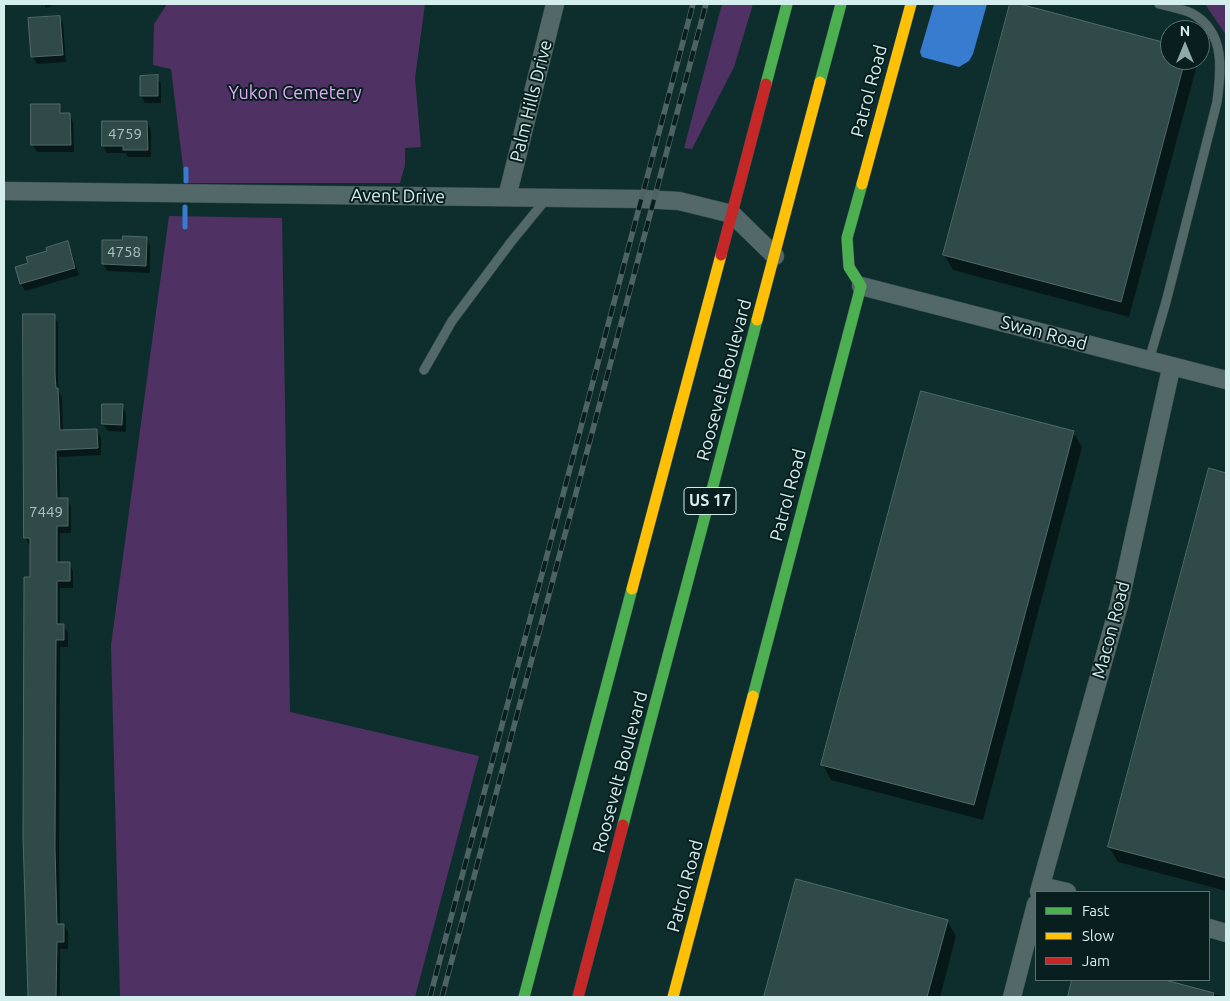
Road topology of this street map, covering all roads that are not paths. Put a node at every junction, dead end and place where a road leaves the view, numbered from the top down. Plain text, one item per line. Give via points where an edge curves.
1 (555, 4) edge
2 (788, 4) edge
3 (841, 4) edge
4 (911, 4) edge
5 (1160, 4) edge
6 (4, 191) edge
7 (507, 198) junction
8 (548, 198) junction
9 (732, 214) junction
10 (775, 256) junction
11 (861, 286) junction
12 (1149, 360) junction
13 (1170, 366) junction
14 (424, 370) dead end
15 (1226, 380) edge
16 (1040, 889) edge
17 (1058, 891) edge
18 (1035, 908) edge
19 (1210, 928) edge
20 (1226, 933) edge
21 (524, 997) edge
22 (578, 997) edge
23 (674, 997) edge
24 (1012, 997) edge

1 - 7 street, Palm Hills Drive
2 - 9 main road, Roosevelt Boulevard / US 17
3 - 10 main road, Roosevelt Boulevard / US 17
4 - 11 main road, Patrol Road via 847,238 849,267
5 - 12 lane via 1192,13 1213,33 1219,49 1220,75 1216,102
6 - 7 street, Avent Drive
7 - 8 street, Avent Drive
8 - 9 street, Avent Drive via 679,201
8 - 14 lane via 452,321
9 - 10 street
9 - 21 main road, Roosevelt Boulevard / US 17
10 - 22 main road, Roosevelt Boulevard / US 17
11 - 12 street, Swan Road
11 - 23 main road, Patrol Road
12 - 13 street, Swan Road
13 - 15 street, Swan Road
13 - 16 street, Macon Road via 1119,605
16 - 17 street
18 - 24 street
19 - 20 street

